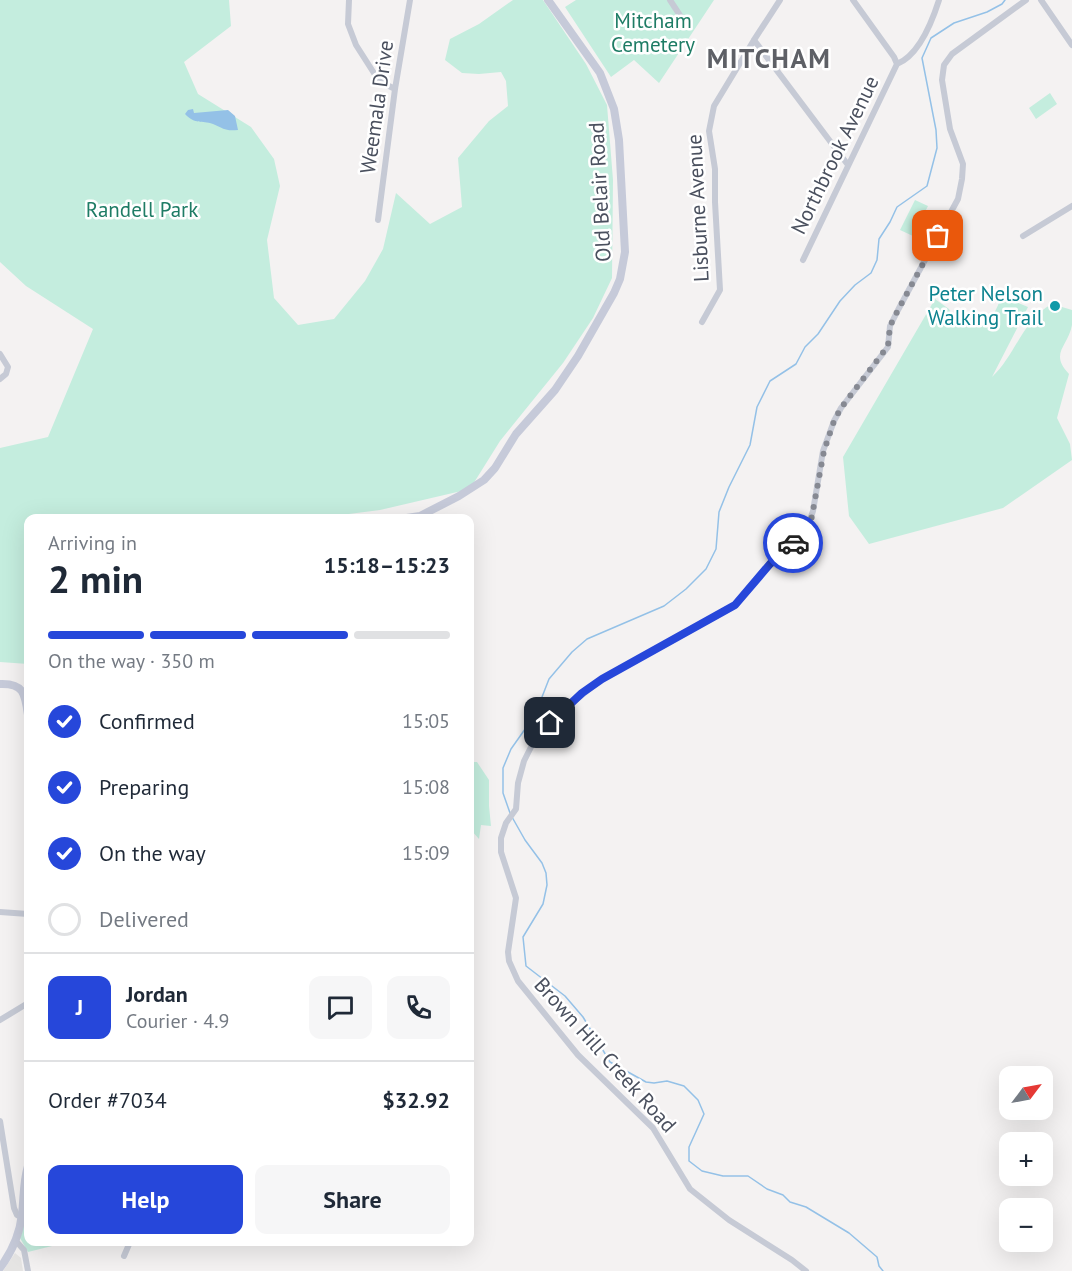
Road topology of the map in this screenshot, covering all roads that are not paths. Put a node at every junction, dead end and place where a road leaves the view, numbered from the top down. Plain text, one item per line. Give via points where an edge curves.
1 (350, 0) edge
2 (410, 0) edge
3 (548, 0) edge
4 (670, 0) edge
5 (780, 0) edge
6 (853, 0) edge
7 (939, 0) edge
8 (1026, 0) edge
9 (1041, 0) edge
10 (686, 23) dead end
11 (754, 40) junction
12 (1072, 45) edge
13 (897, 64) junction
14 (395, 89) junction
15 (848, 165) junction
16 (1072, 206) edge
17 (378, 220) dead end
18 (1023, 236) dead end
19 (803, 260) dead end
20 (702, 322) dead end
21 (0, 354) edge
22 (0, 379) edge
23 (424, 514) edge
24 (0, 684) edge
25 (24, 696) edge
26 (0, 912) edge
27 (24, 914) edge
28 (24, 1005) edge
29 (0, 1020) edge
30 (0, 1121) edge
31 (24, 1187) edge
32 (22, 1218) junction
33 (15, 1240) junction
34 (128, 1246) edge
35 (124, 1256) dead end
36 (0, 1268) edge
37 (28, 1271) edge
38 (806, 1271) edge

1 - 14 street via 348,24 356,45 379,81
2 - 14 street, Weemala Drive
3 - 23 main road, Old Belair Road via 600,73 614,108 625,252 620,279 578,356 489,474 459,496
4 - 10 street
5 - 11 street, Lisburne Avenue
6 - 13 street
7 - 13 street via 917,47
8 - 38 street, Brown Hill Creek Road via 952,54 944,65 942,80 950,129 963,164 958,199 890,326 888,346 834,421 806,531 770,564 735,605 617,669 562,711 532,745 524,761 516,809 501,838 501,852 516,898 508,952 518,981 578,1054 653,1128 690,1189
9 - 12 street
11 - 15 street
11 - 20 street, Lisburne Avenue via 714,106 709,130 715,169 720,290
13 - 15 street, Northbrook Avenue
14 - 17 street, Weemala Drive
15 - 19 street, Northbrook Avenue
16 - 18 street
21 - 22 street via 9,367
24 - 25 main road via 12,684
26 - 27 street
28 - 29 street
30 - 32 street via 14,1208
31 - 32 main road
32 - 33 main road
33 - 36 main road
33 - 37 street via 24,1250
34 - 35 street

